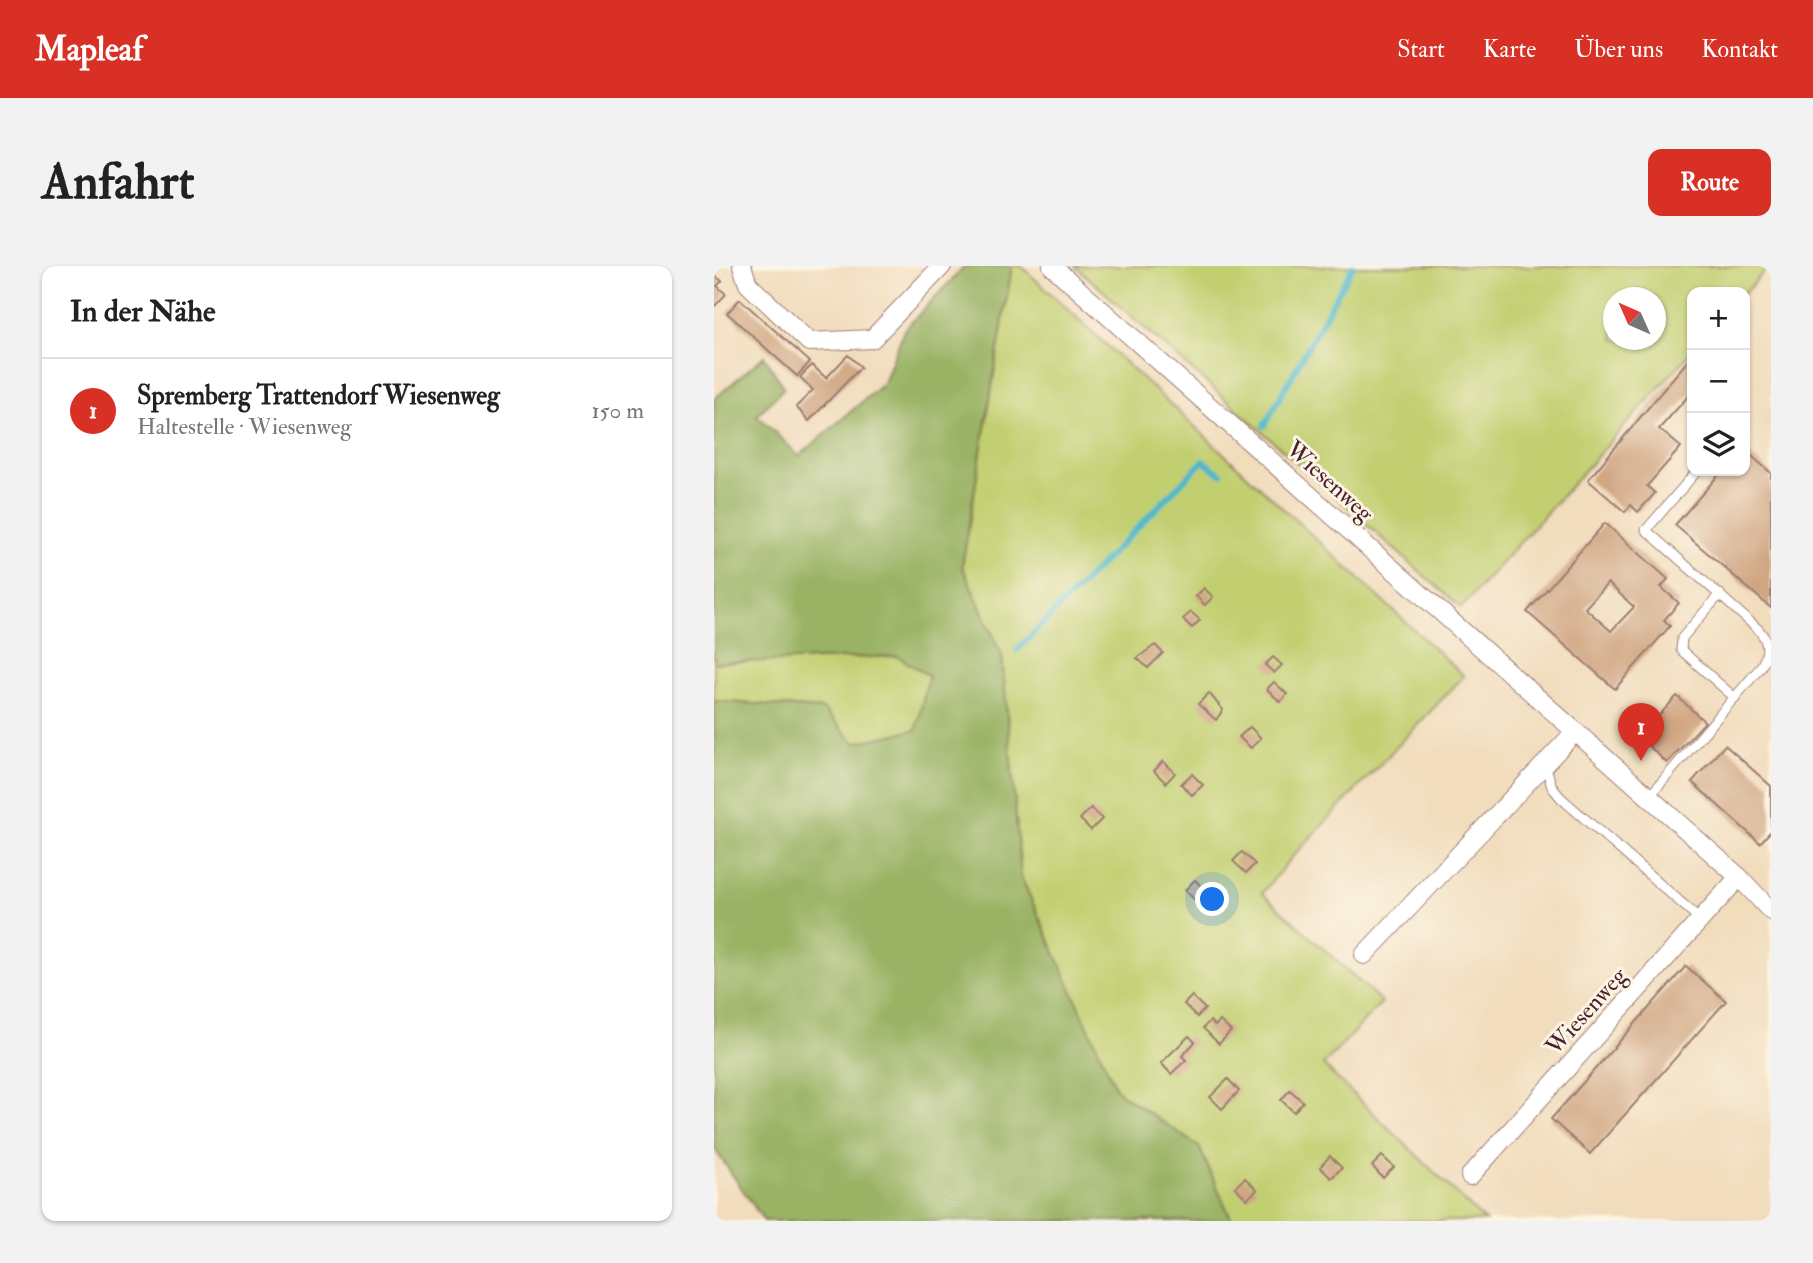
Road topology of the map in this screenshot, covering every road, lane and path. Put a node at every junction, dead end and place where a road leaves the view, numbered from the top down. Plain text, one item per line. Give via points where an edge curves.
1 (742, 266) edge
2 (942, 266) edge
3 (1052, 266) edge
4 (1693, 476) edge
5 (1720, 594) junction
6 (1735, 698) junction
7 (1574, 733) junction
8 (1545, 764) junction
9 (1648, 798) junction
10 (1739, 877) junction
11 (1771, 911) edge
12 (1701, 920) junction
13 (1364, 955) dead end
14 (1470, 1177) dead end

1 - 2 street via 748,284 809,342 872,339
3 - 7 street, Wiesenweg
4 - 5 lane via 1646,530
5 - 6 lane via 1758,629 1767,644 1765,661
5 - 6 lane via 1682,638 1681,650
6 - 9 lane
7 - 8 street
7 - 9 street, Wiesenweg
8 - 12 lane via 1552,787 1561,797
8 - 13 street
9 - 10 street, Wiesenweg
10 - 11 street, Wiesenweg
10 - 12 street, Wiesenweg
12 - 14 street, Wiesenweg

